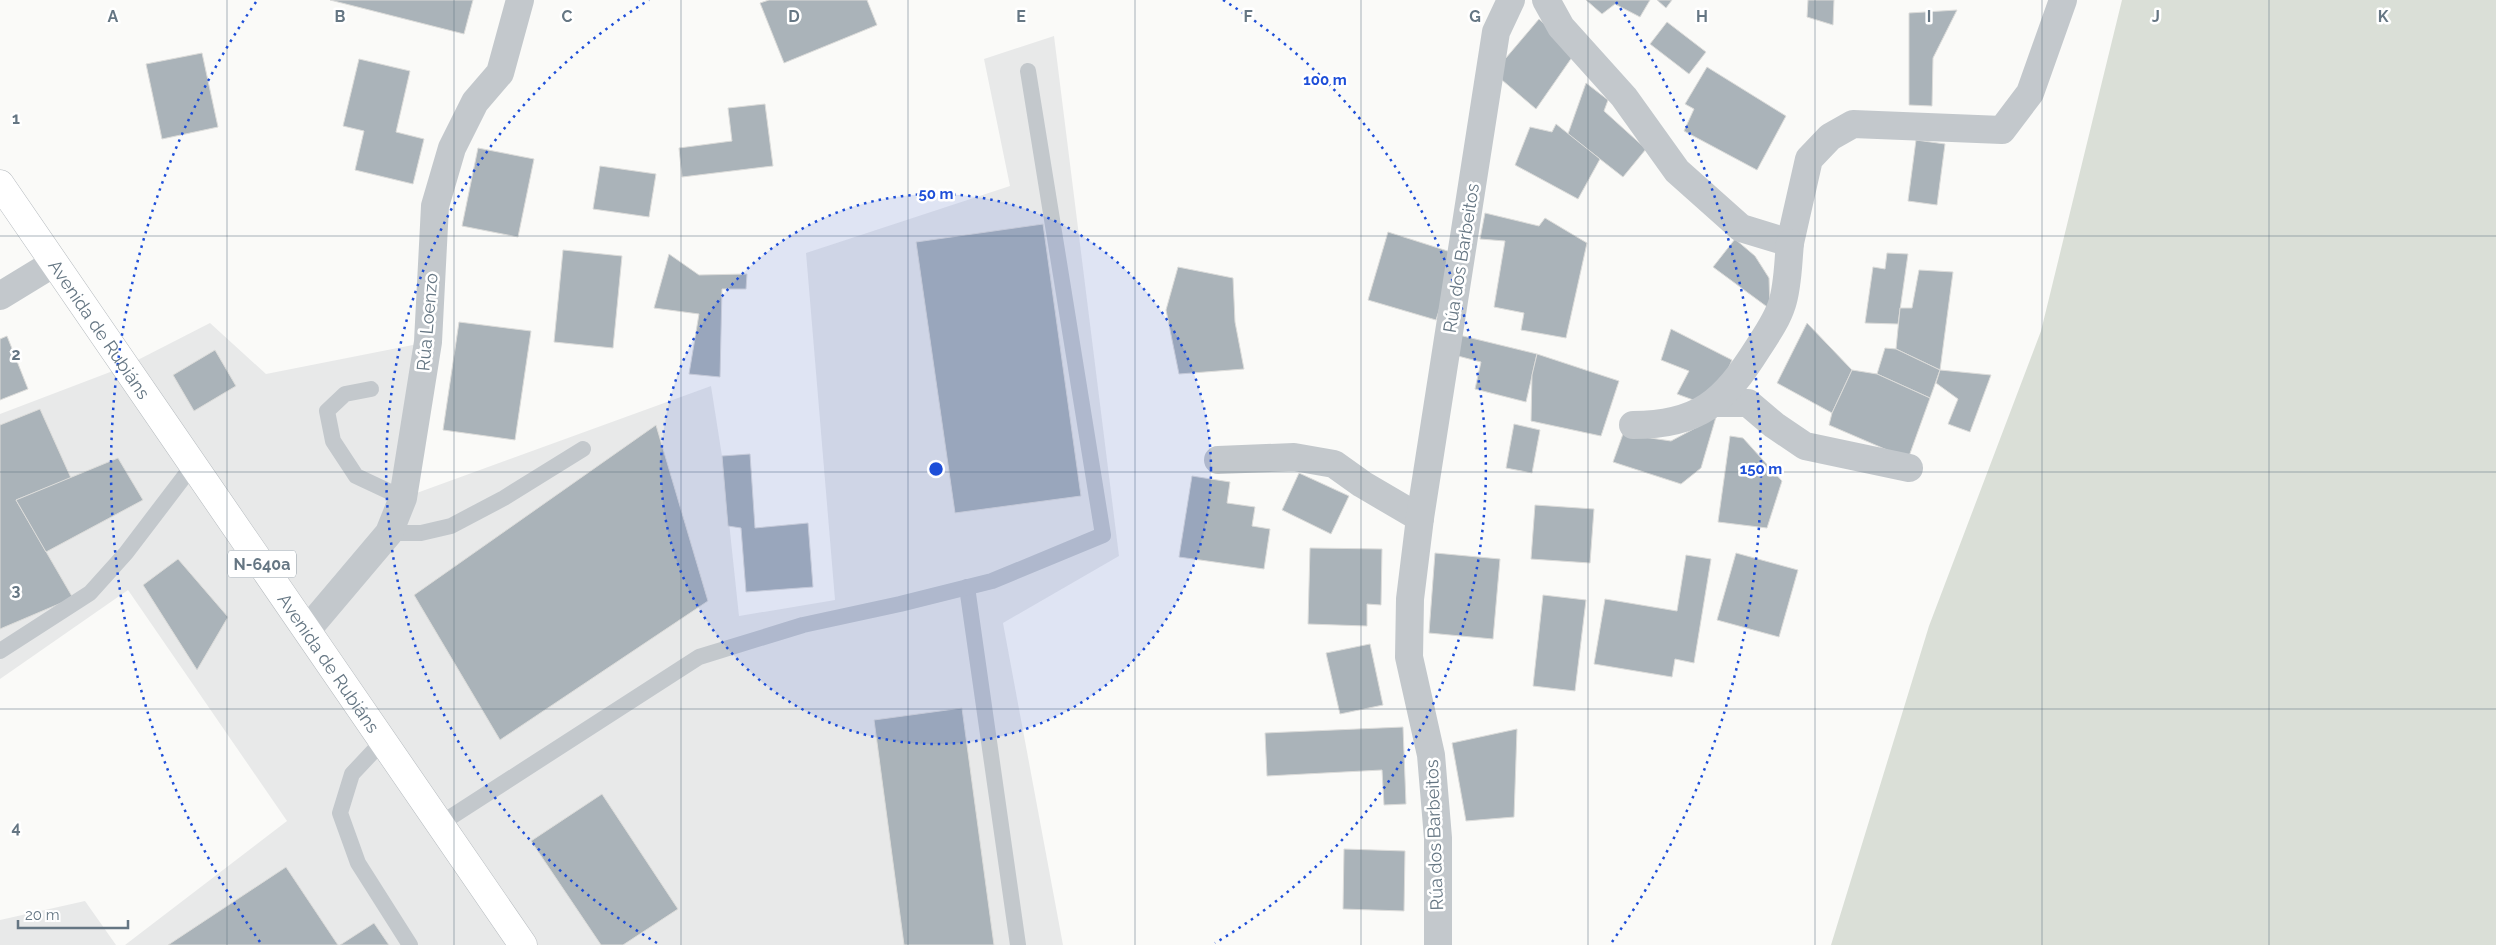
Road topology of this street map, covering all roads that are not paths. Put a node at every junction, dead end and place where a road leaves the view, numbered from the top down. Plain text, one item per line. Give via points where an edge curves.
1 (520, 0) edge
2 (1510, 0) edge
3 (1546, 0) edge
4 (2063, 0) edge
5 (1028, 71) dead end
6 (0, 184) edge
7 (1790, 243) junction
8 (54, 263) junction
9 (0, 296) edge
10 (371, 389) dead end
11 (1716, 403) junction
12 (1633, 425) dead end
13 (583, 449) dead end
14 (1218, 460) dead end
15 (193, 465) junction
16 (1909, 468) dead end
17 (403, 498) junction
18 (1420, 518) junction
19 (389, 533) junction
20 (967, 587) junction
21 (307, 630) junction
22 (0, 651) edge
23 (383, 741) junction
24 (440, 824) junction
25 (410, 945) edge
26 (523, 945) edge
27 (1018, 945) edge
28 (1438, 945) edge

1 - 17 street, Rúa Loenzo via 500,73 475,102 452,148 435,206 428,342
2 - 18 street, Rúa dos Barbeitos via 1496,32
3 - 7 street via 1561,26 1624,97 1677,171 1741,228
4 - 7 street via 2030,93 2002,130 1853,124 1830,137 1809,158
5 - 20 lane via 1103,536 992,581
6 - 8 main road, Avenida de Rubiáns / N-640a
7 - 11 street via 1782,304 1771,328 1744,370
8 - 9 street
8 - 15 main road, Avenida de Rubiáns / N-640a
10 - 17 lane via 345,394 326,411 333,441 356,476
11 - 12 street via 1692,416 1653,425
11 - 16 street via 1748,403 1774,426 1805,446
13 - 19 lane via 504,498 451,526 421,533
14 - 18 street via 1294,457 1334,464
15 - 21 main road, Avenida de Rubiáns / N-640a
15 - 22 lane via 131,547 90,594
17 - 19 street, Rúa Loenzo
18 - 28 street, Rúa dos Barbeitos via 1410,599 1409,657 1431,755 1438,838
19 - 21 street, Rúa Loenzo
20 - 24 lane via 803,625 698,657
20 - 27 lane
21 - 23 main road, Avenida de Rubiáns / N-640a
23 - 24 main road, Avenida de Rubiáns / N-640a
23 - 25 lane via 352,774 340,813 358,863
24 - 26 main road, Avenida de Rubiáns / N-640a

